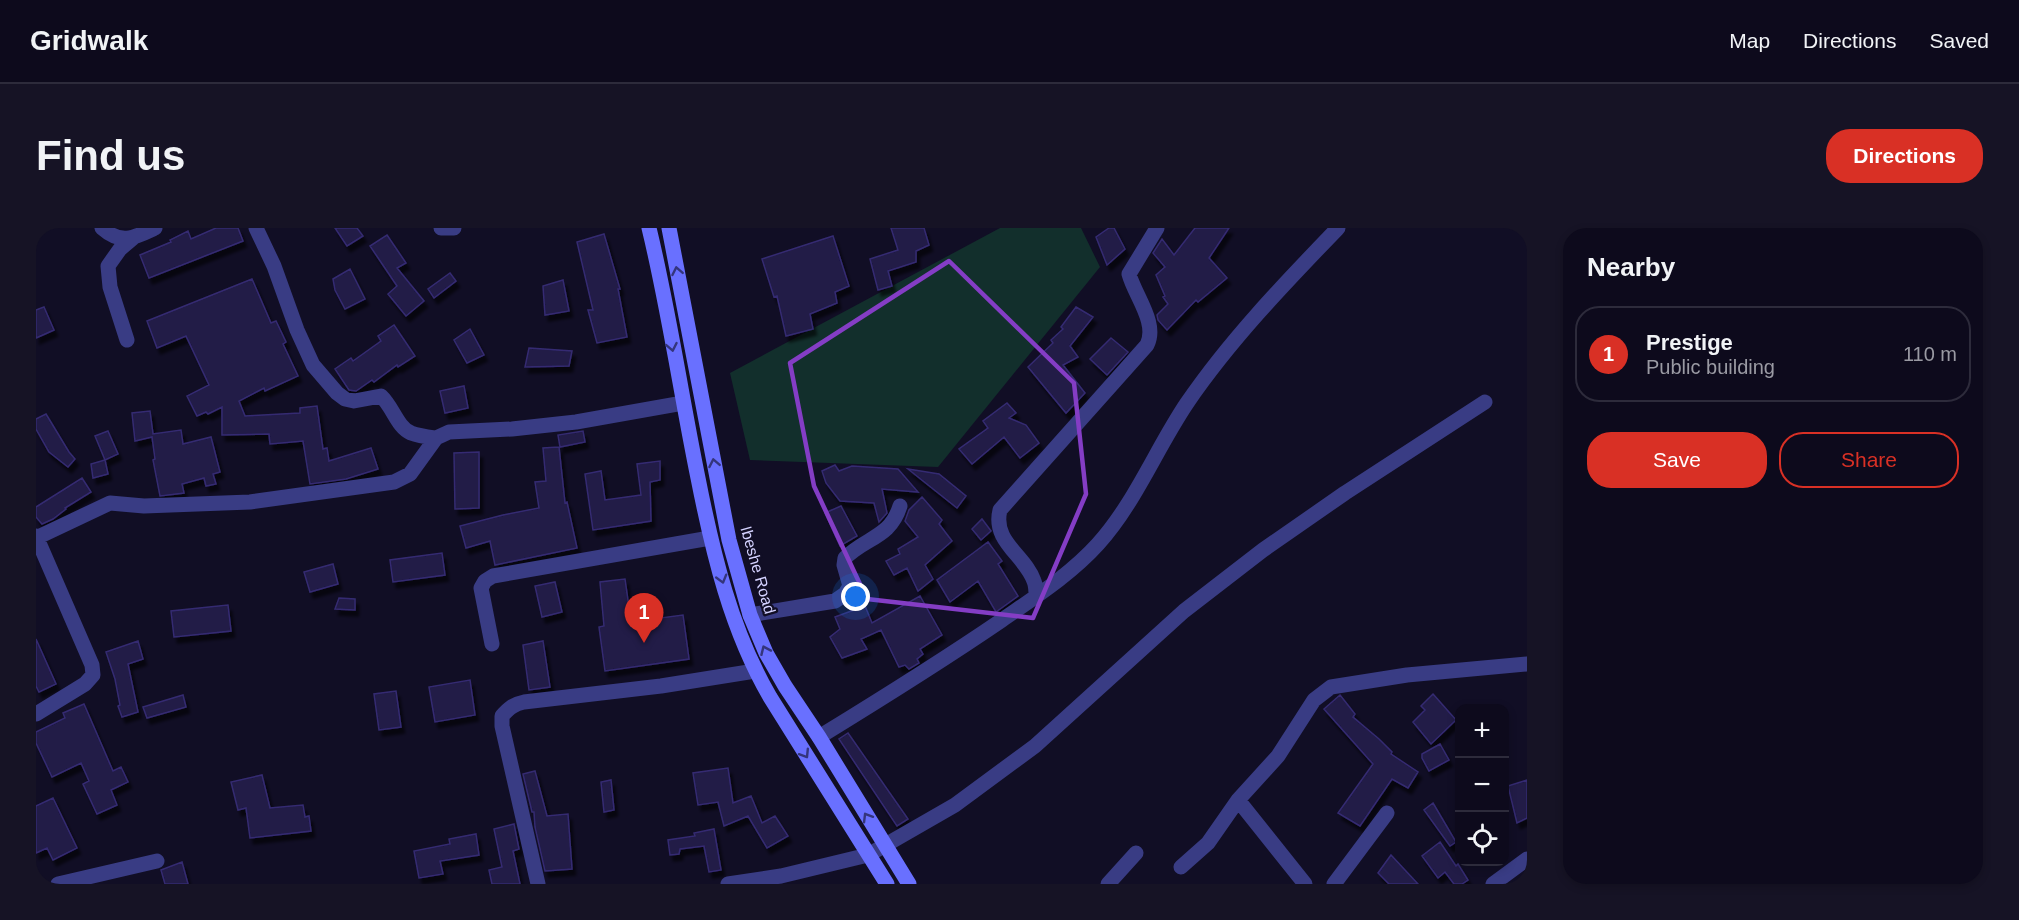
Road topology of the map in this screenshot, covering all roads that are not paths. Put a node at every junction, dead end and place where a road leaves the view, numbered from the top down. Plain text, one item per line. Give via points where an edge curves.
1 (102, 228) edge
2 (155, 228) edge
3 (256, 228) edge
4 (441, 228) edge
5 (454, 228) edge
6 (649, 228) edge
7 (669, 228) edge
8 (1157, 228) edge
9 (1338, 228) edge
10 (133, 238) junction
11 (127, 340) dead end
12 (1485, 402) dead end
13 (683, 403) junction
14 (436, 438) junction
15 (900, 506) dead end
16 (36, 537) edge
17 (710, 538) junction
18 (1036, 596) junction
19 (750, 615) junction
20 (492, 644) dead end
21 (1527, 664) edge
22 (755, 671) junction
23 (36, 714) edge
24 (819, 737) junction
25 (1238, 801) junction
26 (1386, 813) dead end
27 (884, 845) junction
28 (1136, 853) dead end
29 (868, 855) junction
30 (1527, 859) edge
31 (157, 861) dead end
32 (1181, 867) dead end
33 (58, 884) edge
34 (538, 884) edge
35 (728, 884) edge
36 (887, 884) edge
37 (909, 884) edge
38 (1108, 884) edge
39 (1305, 884) edge
40 (1334, 884) edge
41 (1492, 884) edge

1 - 10 street via 110,235
2 - 10 street
3 - 14 street via 307,354 325,379 345,399 381,396 410,433
4 - 5 street
6 -> 13 main road
19 -> 7 main road, Ibeshe Road via 729,540
8 - 18 street via 1129,274 1150,325 1147,345 1000,510 997,522 1003,538 1030,573
9 - 18 street via 1201,383 1099,543
10 - 11 street via 108,266 110,287
12 - 27 street via 1263,550 1184,611 1007,768 955,805
13 - 14 street via 576,422 449,432
13 - 17 main road
14 - 16 street via 410,474 394,482 250,502 144,506 110,503
15 - 19 street via 886,530 845,558 850,586 845,594 835,601
16 - 23 street via 93,675
17 - 20 street via 493,576 485,580 482,588
17 -> 22 main road via 741,640
18 - 24 street via 939,663
24 -> 19 main road, Ibeshe Road via 766,653
21 - 25 street via 1407,675 1331,687 1314,700 1278,756
22 -> 29 main road
22 - 34 street via 514,704 502,716 502,726
27 -> 24 main road, Ibeshe Road
25 - 32 street via 1208,843
25 - 39 street
26 - 40 street
27 - 29 street
27 - 37 main road, Ibeshe Road
28 - 38 street
29 - 35 street
29 - 36 main road
30 - 41 street
31 - 33 street

